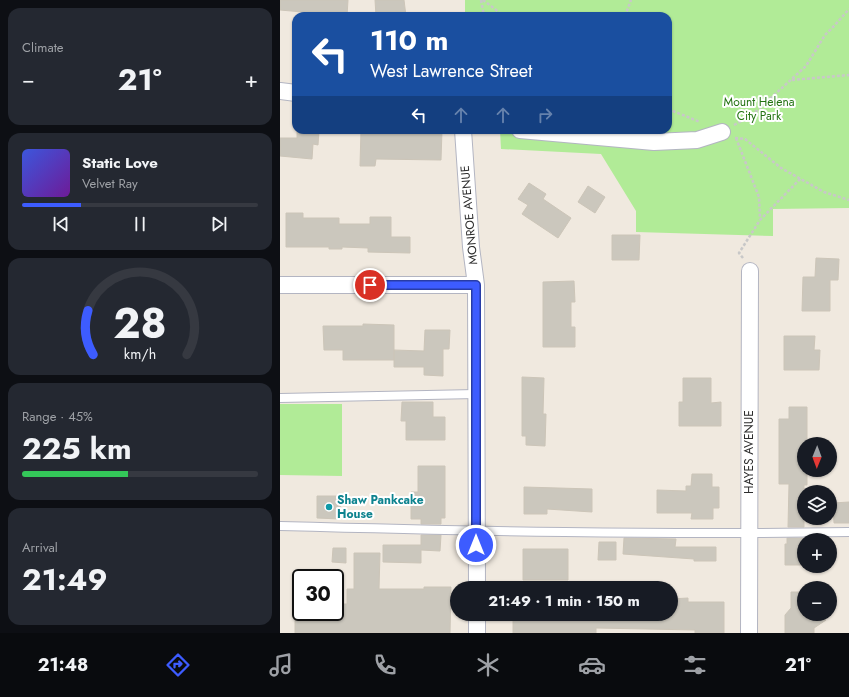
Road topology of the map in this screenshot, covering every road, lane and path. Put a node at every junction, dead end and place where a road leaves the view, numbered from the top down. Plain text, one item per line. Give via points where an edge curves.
1 (482, 0) edge
2 (631, 0) edge
3 (849, 8) edge
4 (484, 12) edge
5 (498, 12) edge
6 (627, 12) edge
7 (849, 75) edge
8 (791, 80) junction
9 (280, 91) edge
10 (292, 92) edge
11 (672, 110) edge
12 (740, 122) junction
13 (738, 127) dead end
14 (729, 131) junction
15 (463, 134) edge
16 (565, 134) edge
17 (736, 138) junction
18 (801, 178) junction
19 (849, 200) edge
20 (760, 220) junction
21 (750, 271) joint
22 (280, 285) edge
23 (476, 285) junction
24 (476, 394) junction
25 (280, 398) edge
26 (280, 526) edge
27 (476, 531) junction
28 (849, 532) edge
29 (749, 533) junction
30 (477, 581) edge
31 (477, 621) edge
32 (477, 633) edge
33 (749, 633) edge

1 - 4 path
1 - 5 path
2 - 6 path
3 - 8 path via 836,26 825,35 806,66
7 - 8 path
8 - 12 path via 751,116
9 - 10 street
11 - 14 path
12 - 13 path
12 - 14 path
14 - 16 street via 697,140 654,142
14 - 17 path
14 - 17 path
15 - 23 street, MONROE AVENUE
17 - 18 path via 745,139 781,168
17 - 20 path via 759,197
18 - 19 path via 824,192
18 - 20 path
20 - 21 path via 739,253
21 - 29 street, HAYES AVENUE
22 - 23 street
23 - 24 street, MONROE AVENUE
24 - 25 lane
24 - 27 street, MONROE AVENUE
26 - 27 lane
27 - 29 lane
27 - 30 street, MONROE AVENUE
28 - 29 lane
29 - 33 street, HAYES AVENUE
31 - 32 street

